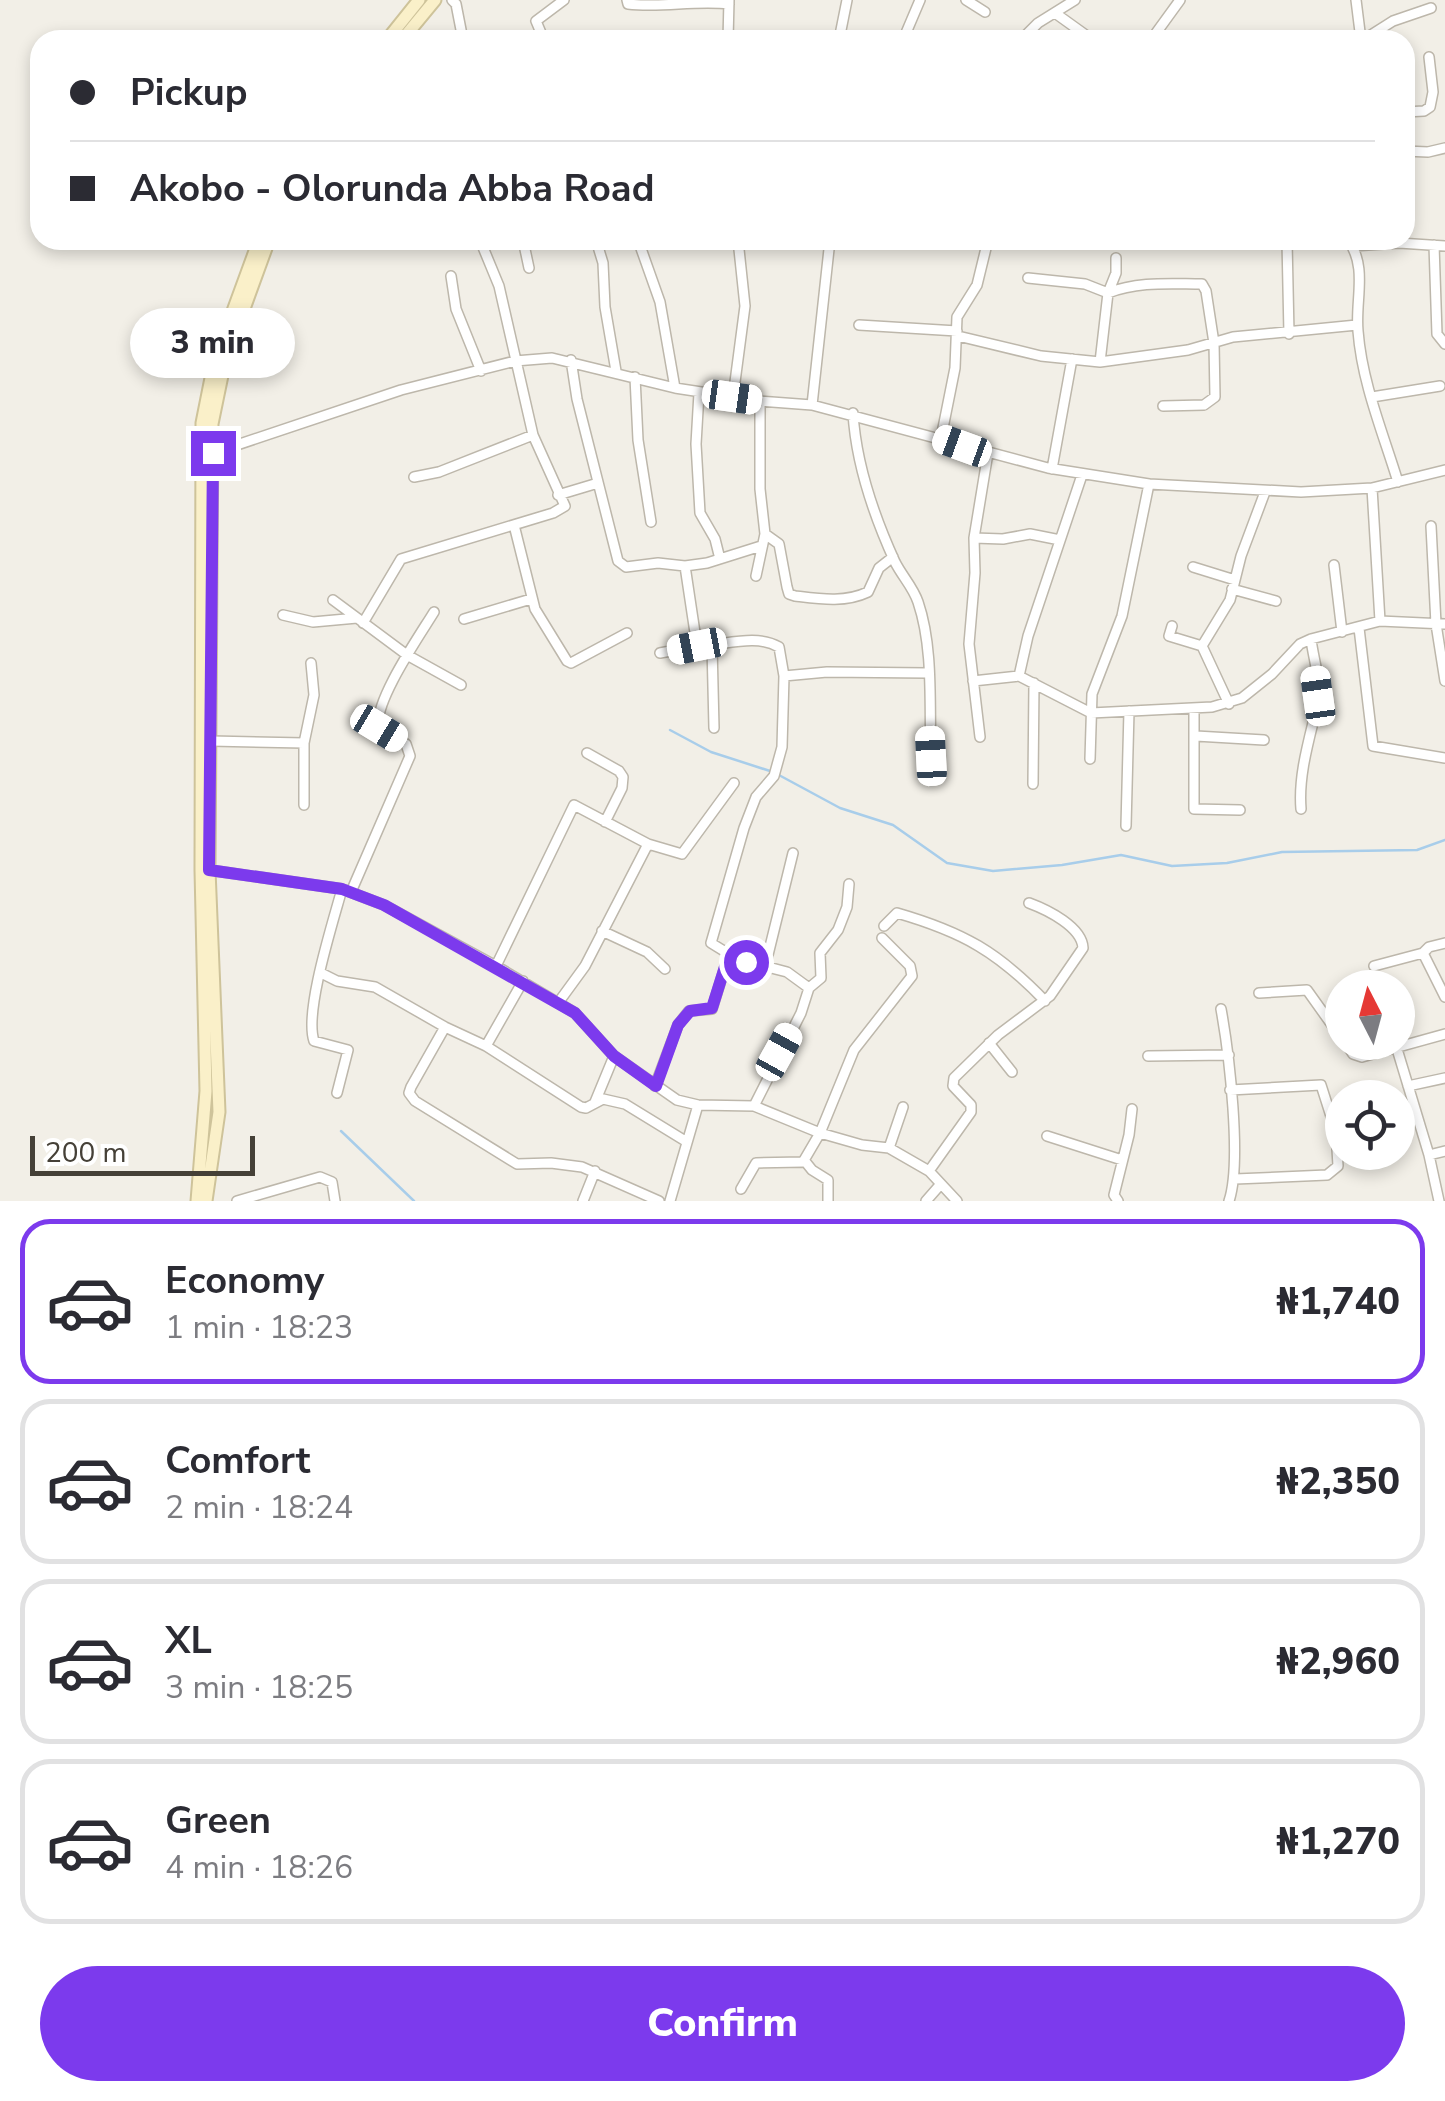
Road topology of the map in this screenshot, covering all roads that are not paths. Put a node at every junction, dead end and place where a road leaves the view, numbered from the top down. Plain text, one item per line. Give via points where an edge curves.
1 (420, 0) edge
2 (435, 0) edge
3 (452, 0) edge
4 (564, 0) edge
5 (627, 0) edge
6 (847, 0) edge
7 (920, 0) edge
8 (966, 0) edge
9 (1075, 0) edge
10 (1180, 0) edge
11 (1356, 0) edge
12 (729, 2) edge
13 (1431, 8) dead end
14 (985, 12) dead end
15 (1055, 13) junction
16 (395, 30) edge
17 (410, 30) edge
18 (461, 30) edge
19 (540, 30) edge
20 (728, 30) edge
21 (841, 30) edge
22 (907, 30) edge
23 (1034, 30) edge
24 (1078, 30) edge
25 (1158, 30) edge
26 (1360, 30) edge
27 (1378, 30) edge
28 (1430, 57) dead end
29 (1415, 111) edge
30 (1445, 148) edge
31 (1415, 151) edge
32 (1415, 244) edge
33 (1440, 246) edge
34 (255, 250) edge
35 (265, 250) edge
36 (484, 250) edge
37 (525, 250) edge
38 (599, 250) edge
39 (642, 250) edge
40 (739, 250) edge
41 (829, 250) edge
42 (986, 250) edge
43 (1288, 250) edge
44 (1353, 250) edge
45 (1116, 258) dead end
46 (529, 268) dead end
47 (451, 276) dead end
48 (1028, 278) dead end
49 (1108, 293) junction
50 (859, 324) dead end
51 (1357, 325) junction
52 (958, 334) junction
53 (1289, 334) junction
54 (1214, 343) junction
55 (1445, 344) edge
56 (1072, 358) junction
57 (571, 360) junction
58 (515, 361) junction
59 (1100, 362) junction
60 (481, 371) junction
61 (616, 371) junction
62 (634, 376) junction
63 (1440, 386) dead end
64 (674, 388) junction
65 (699, 392) junction
66 (732, 397) junction
67 (1372, 397) junction
68 (760, 401) junction
69 (812, 404) junction
70 (1163, 406) dead end
71 (854, 414) junction
72 (532, 436) junction
73 (941, 438) junction
74 (213, 453) junction
75 (988, 453) junction
76 (1052, 469) junction
77 (1445, 470) edge
78 (1082, 475) junction
79 (414, 477) dead end
80 (1398, 482) junction
81 (598, 483) junction
82 (1149, 484) junction
83 (1372, 488) junction
84 (1265, 492) junction
85 (558, 495) junction
86 (650, 522) dead end
87 (514, 525) junction
88 (1431, 526) dead end
89 (765, 534) junction
90 (974, 538) junction
91 (1060, 540) junction
92 (761, 546) junction
93 (893, 557) junction
94 (720, 559) junction
95 (1334, 565) dead end
96 (684, 566) junction
97 (1193, 567) dead end
98 (756, 576) dead end
99 (1234, 584) junction
100 (531, 598) junction
101 (333, 600) dead end
102 (1276, 602) dead end
103 (434, 612) dead end
104 (283, 615) dead end
105 (360, 620) junction
106 (464, 620) dead end
107 (1380, 621) junction
108 (1440, 624) edge
109 (1172, 626) dead end
110 (1359, 628) junction
111 (1342, 632) junction
112 (627, 633) dead end
113 (1311, 640) junction
114 (697, 646) junction
115 (712, 646) junction
116 (1202, 646) junction
117 (660, 653) dead end
118 (407, 655) junction
119 (311, 663) dead end
120 (927, 673) junction
121 (784, 676) junction
122 (1019, 676) junction
123 (973, 681) junction
124 (1445, 681) edge
125 (1034, 682) junction
126 (462, 685) dead end
127 (1229, 704) junction
128 (1194, 708) junction
129 (1129, 711) junction
130 (1091, 713) junction
131 (714, 728) dead end
132 (1196, 736) junction
133 (980, 737) dead end
134 (1264, 740) dead end
135 (211, 741) junction
136 (304, 742) junction
137 (587, 754) dead end
138 (931, 756) dead end
139 (1445, 758) edge
140 (1090, 759) dead end
141 (734, 783) dead end
142 (1033, 784) dead end
143 (304, 806) dead end
144 (1240, 810) dead end
145 (1300, 810) dead end
146 (605, 822) junction
147 (1126, 826) dead end
148 (648, 844) junction
149 (793, 853) dead end
150 (209, 870) junction
151 (849, 884) dead end
152 (346, 891) junction
153 (1030, 903) dead end
154 (884, 926) dead end
155 (602, 931) junction
156 (882, 938) dead end
157 (1445, 942) edge
158 (1423, 953) junction
159 (729, 954) junction
160 (496, 966) junction
161 (765, 966) junction
162 (1374, 966) dead end
163 (665, 969) dead end
164 (320, 973) junction
165 (523, 981) junction
166 (1442, 986) edge
167 (810, 988) junction
168 (1258, 993) dead end
169 (1445, 998) edge
170 (1045, 1001) junction
171 (558, 1002) junction
172 (1222, 1010) dead end
173 (1325, 1015) edge
174 (445, 1027) junction
175 (1445, 1034) edge
176 (989, 1043) junction
177 (1415, 1043) edge
178 (211, 1045) junction
179 (486, 1046) junction
180 (1229, 1055) junction
181 (614, 1056) junction
182 (1148, 1056) dead end
183 (1012, 1072) dead end
184 (1445, 1078) edge
185 (1415, 1084) edge
186 (656, 1086) junction
187 (1230, 1090) junction
188 (337, 1092) dead end
189 (1325, 1095) edge
190 (595, 1102) junction
191 (698, 1105) junction
192 (754, 1106) junction
193 (903, 1107) dead end
194 (1132, 1109) dead end
195 (1415, 1109) edge
196 (1416, 1112) joint
197 (820, 1132) junction
198 (1047, 1136) dead end
199 (687, 1142) junction
200 (889, 1148) junction
201 (1445, 1151) edge
202 (1430, 1155) junction
203 (804, 1160) junction
204 (1122, 1160) junction
205 (1334, 1170) edge
206 (595, 1171) junction
207 (930, 1172) junction
208 (1235, 1179) junction
209 (940, 1186) junction
210 (741, 1189) dead end
211 (197, 1201) edge
212 (206, 1201) edge
213 (237, 1201) edge
214 (335, 1201) edge
215 (583, 1201) edge
216 (659, 1201) edge
217 (670, 1201) edge
218 (828, 1201) edge
219 (926, 1201) edge
220 (957, 1201) edge
221 (1118, 1201) edge
222 (1229, 1201) edge
223 (1439, 1201) edge

1 - 16 main road
2 - 17 main road
3 - 18 street
4 - 19 street via 536,22
5 - 12 street via 646,6
6 - 21 street
7 - 22 street
8 - 14 street
9 - 15 street
10 - 25 street
11 - 26 street
12 - 20 street
13 - 27 street
15 - 23 street
15 - 24 street
28 - 29 street via 1430,107
30 - 31 street
32 - 33 street
33 - 55 street via 1437,334
34 - 178 main road via 214,363 202,423 200,669
35 - 74 main road via 220,378
36 - 58 street
37 - 46 street
38 - 61 street
39 - 64 street via 660,302
40 - 66 street via 745,306
41 - 69 street
42 - 52 street via 977,285 957,317
43 - 53 street
44 - 51 street via 1359,265
45 - 49 street
47 - 60 street
48 - 49 street
49 - 54 street via 1154,283 1202,284
49 - 59 street
50 - 52 street
51 - 53 street
51 - 67 street
52 - 56 street
52 - 73 street
53 - 54 street
54 - 59 street
54 - 70 street via 1212,403
56 - 59 street
56 - 76 street
57 - 58 street
57 - 61 street
57 - 81 street
58 - 60 street
58 - 72 street
60 - 74 street
61 - 62 street
62 - 64 street
62 - 86 street
63 - 67 street
64 - 65 street
65 - 66 street
65 - 94 street via 700,513
66 - 68 street
67 - 80 street
68 - 69 street
68 - 89 street
69 - 71 street
71 - 73 street
71 - 93 street via 859,461
72 - 79 street
72 - 85 street
73 - 75 street
74 - 135 main road
75 - 76 street
75 - 90 street
76 - 78 street
77 - 80 street
78 - 82 street
78 - 91 street
80 - 83 street
81 - 85 street
81 - 96 street via 621,566
82 - 84 street
82 - 130 street via 1122,616
83 - 84 street
83 - 107 street
84 - 99 street
85 - 87 street via 562,510
87 - 100 street
87 - 105 street via 401,559
88 - 108 street
89 - 92 street
89 - 93 street via 782,550 786,587 794,596 857,597
90 - 91 street via 1030,534
90 - 123 street
91 - 122 street
92 - 94 street
92 - 98 street
93 - 120 street via 918,600
94 - 96 street
95 - 111 street
96 - 114 street
97 - 99 street
99 - 102 street
99 - 116 street
100 - 106 street
100 - 112 street via 571,663
101 - 105 street
103 - 118 street
104 - 105 street via 313,622
105 - 118 street
107 - 108 street
107 - 110 street
108 - 124 street
109 - 116 street via 1170,636
110 - 111 street
110 - 139 street via 1373,746
111 - 113 street
113 - 127 street
113 - 145 street via 1318,701 1299,781
114 - 115 street
114 - 117 street
115 - 121 street via 773,643
115 - 131 street
116 - 127 street
118 - 126 street
118 - 152 street via 376,723 406,744 410,756
119 - 136 street via 313,705
120 - 121 street
120 - 138 street
121 - 159 street via 783,740 774,776 756,797 744,828 711,940
122 - 123 street
122 - 125 street
123 - 133 street
125 - 130 street
125 - 142 street
127 - 128 street
128 - 129 street
128 - 132 street
129 - 130 street
129 - 147 street
130 - 140 street
132 - 134 street
132 - 144 street via 1194,809
135 - 136 street
135 - 150 main road
136 - 143 street
137 - 146 street via 623,777
141 - 148 street via 686,852
146 - 148 street
146 - 160 street via 574,805
148 - 155 street
149 - 161 street
150 - 152 street
150 - 178 main road
151 - 167 street via 838,930 820,952 821,978
152 - 160 street
152 - 164 street
153 - 170 street via 1053,914 1083,943
154 - 170 street via 897,913 973,940
155 - 163 street via 647,952
155 - 171 street
156 - 197 street via 912,976 854,1050
157 - 158 street
158 - 162 street
158 - 166 street
159 - 161 street
159 - 186 street via 712,1008 690,1011 678,1025
160 - 165 street
161 - 167 street
164 - 174 street via 376,987
164 - 188 street via 312,1038 348,1050
165 - 171 street
165 - 179 street
166 - 169 street
167 - 192 street
168 - 173 street via 1307,990
170 - 176 street
171 - 181 street via 584,1020
172 - 180 street
174 - 179 street
174 - 206 street via 410,1097 517,1164 562,1163
175 - 177 street
176 - 183 street
176 - 207 street via 954,1078 970,1112
178 - 211 main road
178 - 212 main road via 219,1112
179 - 190 street via 581,1106
180 - 182 street
180 - 187 street
181 - 186 street
181 - 190 street
184 - 185 street
186 - 191 street
187 - 189 street via 1321,1085
187 - 208 street
190 - 199 street via 624,1104
191 - 192 street
191 - 199 street
192 - 197 street
193 - 200 street
194 - 204 street
195 - 196 street
196 - 202 street
197 - 200 street
197 - 203 street
198 - 204 street
199 - 217 street
200 - 207 street
201 - 202 street
202 - 223 street
203 - 210 street via 753,1165
203 - 218 street via 828,1180
204 - 221 street
205 - 208 street
206 - 215 street
206 - 216 street
207 - 209 street
208 - 222 street
209 - 219 street
209 - 220 street
213 - 214 street via 320,1177 332,1182

